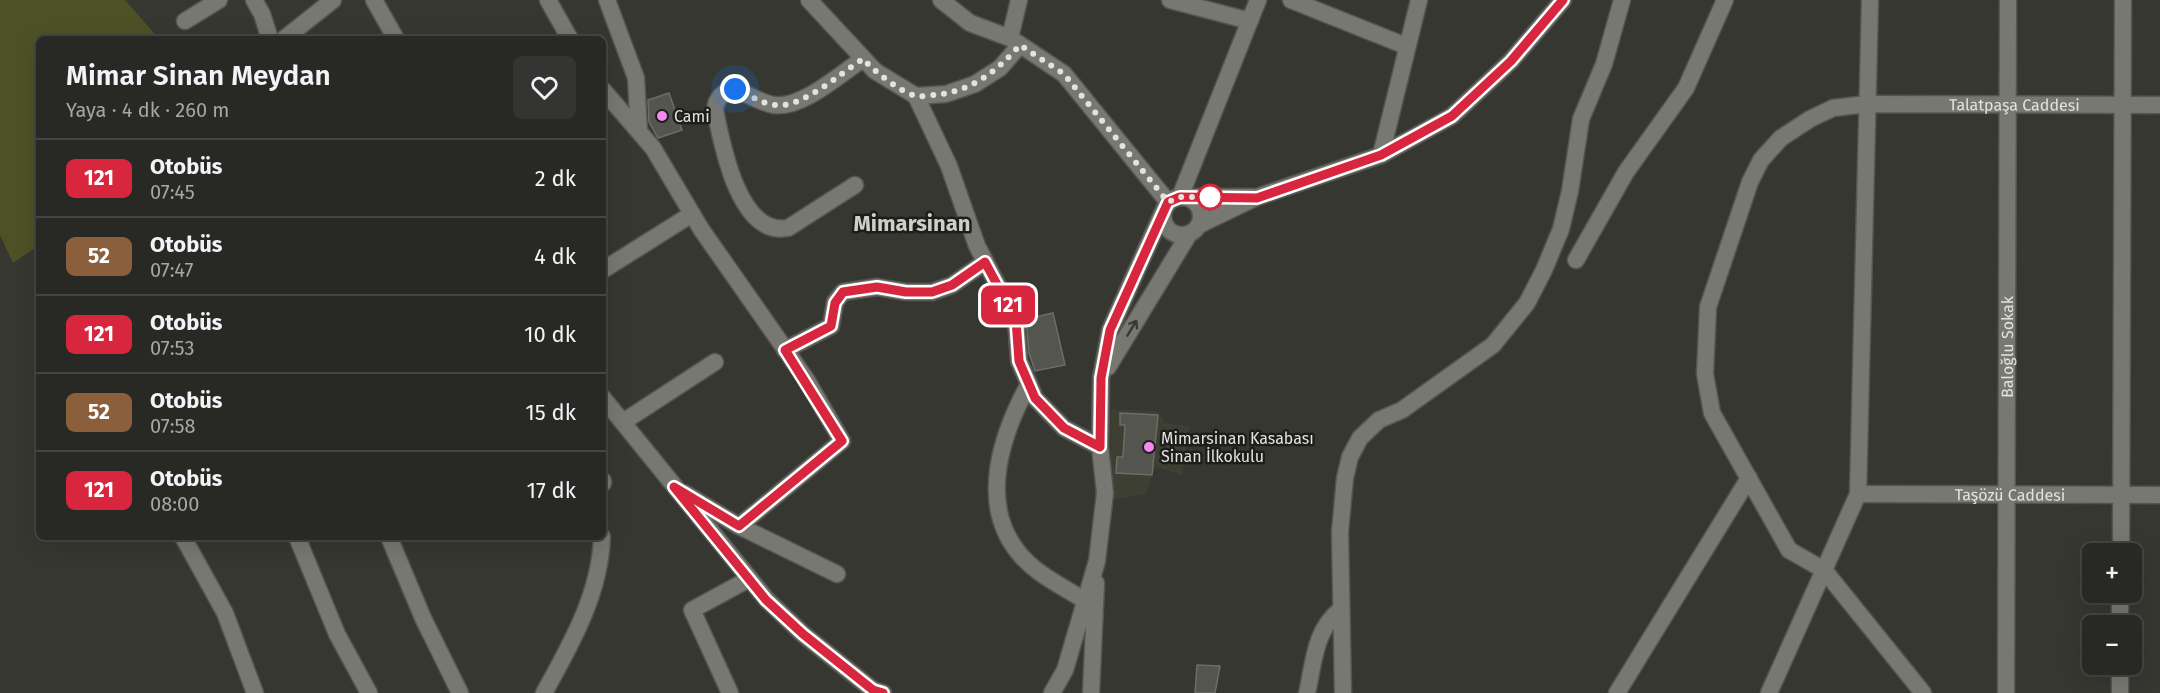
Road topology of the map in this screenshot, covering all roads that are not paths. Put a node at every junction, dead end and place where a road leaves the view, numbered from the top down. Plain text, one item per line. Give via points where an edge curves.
1 (219, 0) edge
2 (254, 0) edge
3 (333, 0) edge
4 (374, 0) edge
5 (548, 0) edge
6 (607, 0) edge
7 (809, 0) edge
8 (941, 0) edge
9 (1019, 0) edge
10 (1170, 0) edge
11 (1258, 0) edge
12 (1292, 0) edge
13 (1419, 0) edge
14 (1563, 0) edge
15 (1622, 0) edge
16 (1725, 0) edge
17 (1870, 0) edge
18 (2008, 0) edge
19 (2123, 0) edge
20 (185, 21) dead end
21 (1250, 21) junction
22 (269, 36) edge
23 (288, 36) edge
24 (394, 36) edge
25 (568, 36) edge
26 (1015, 42) junction
27 (1406, 46) junction
28 (863, 59) junction
29 (606, 93) edge
30 (916, 96) junction
31 (1867, 104) junction
32 (2010, 105) junction
33 (2123, 105) junction
34 (2160, 105) edge
35 (639, 131) junction
36 (1381, 155) junction
37 (855, 185) dead end
38 (1257, 198) junction
39 (1175, 202) junction
40 (692, 214) junction
41 (1194, 229) junction
42 (1576, 260) dead end
43 (985, 262) junction
44 (606, 268) edge
45 (785, 350) junction
46 (715, 362) dead end
47 (1101, 378) junction
48 (1029, 384) junction
49 (606, 402) edge
50 (623, 422) junction
51 (1100, 447) junction
52 (1749, 478) junction
53 (674, 487) junction
54 (1858, 494) junction
55 (2006, 494) junction
56 (2121, 495) junction
57 (2160, 495) edge
58 (739, 526) junction
59 (185, 540) edge
60 (298, 540) edge
61 (390, 540) edge
62 (602, 540) edge
63 (2121, 543) edge
64 (1097, 561) junction
65 (1824, 570) junction
66 (837, 574) dead end
67 (749, 579) junction
68 (1084, 600) junction
69 (1340, 610) junction
70 (2120, 675) edge
71 (255, 693) edge
72 (369, 693) edge
73 (460, 693) edge
74 (544, 693) edge
75 (730, 693) edge
76 (883, 693) edge
77 (1052, 693) edge
78 (1091, 693) edge
79 (1307, 693) edge
80 (1343, 693) edge
81 (1617, 693) edge
82 (1769, 693) edge
83 (1923, 693) edge
84 (2006, 693) edge
85 (2120, 693) edge

1 - 20 street
2 - 22 street
3 - 23 street
4 - 24 street
5 - 25 street
6 - 35 street via 636,78
7 - 28 street
8 - 26 street via 970,23
9 - 26 street
10 - 21 street
11 - 21 street
12 - 27 street
13 - 27 street
14 - 36 street via 1511,61 1452,116
15 - 69 street via 1604,64 1581,119 1561,229 1527,303 1492,345 1402,410 1379,420 1360,438 1350,457 1341,505
16 - 42 street via 1686,88 1626,172
17 - 31 street
18 - 32 street, Baloğlu Sokak
19 - 33 street
21 - 39 street
26 - 30 street via 1000,68 975,84 946,94
26 - 39 street via 1064,74
27 - 36 street
28 - 30 street
28 - 37 street via 798,102 771,104 735,89 718,98 715,110 725,162 763,226 788,228
29 - 35 street
30 - 43 street via 949,166
31 - 32 street, Talatpaşa Caddesi
31 - 52 street, Talatpaşa Caddesi via 1833,108 1795,128 1768,150 1750,182 1708,307 1704,351 1712,413
31 - 54 street
32 - 33 street, Talatpaşa Caddesi
32 - 55 street, Baloğlu Sokak
33 - 34 street, Talatpaşa Caddesi
33 - 56 street
35 - 40 street
36 - 38 street
38 - 39 street
38 - 41 street
39 - 41 street via 1193,200 1200,211
39 - 41 street via 1166,226 1176,234
39 - 47 street via 1110,330
40 - 44 street
40 - 45 street
47 -> 41 street
43 - 45 street via 952,285 932,292 877,287 843,292 835,303 831,326
43 - 48 street via 1016,320 1019,361
45 - 58 street via 842,441
46 - 50 street
47 - 51 street
48 - 51 street via 1035,398 1064,428
48 - 68 street via 1011,417 1000,452 999,511 1018,553 1049,579
49 - 50 street
50 - 53 street
51 - 64 street via 1105,493
52 - 65 street, Talatpaşa Caddesi via 1789,550
52 - 81 street
53 - 58 street
53 - 67 street
54 - 55 street, Taşözü Caddesi
54 - 65 street
55 - 56 street, Taşözü Caddesi
55 - 84 street, Baloğlu Sokak
56 - 57 street, Taşözü Caddesi
56 - 63 street
58 - 66 street
59 - 71 street via 225,613
60 - 72 street via 337,634
61 - 73 street
62 - 74 street via 582,626
64 - 68 street
64 - 78 street
65 - 82 street
65 - 83 street
67 - 75 street via 692,610
67 - 76 street via 803,634 873,690
68 - 77 street via 1065,670
69 - 79 street via 1319,636
69 - 80 street
70 - 85 street

